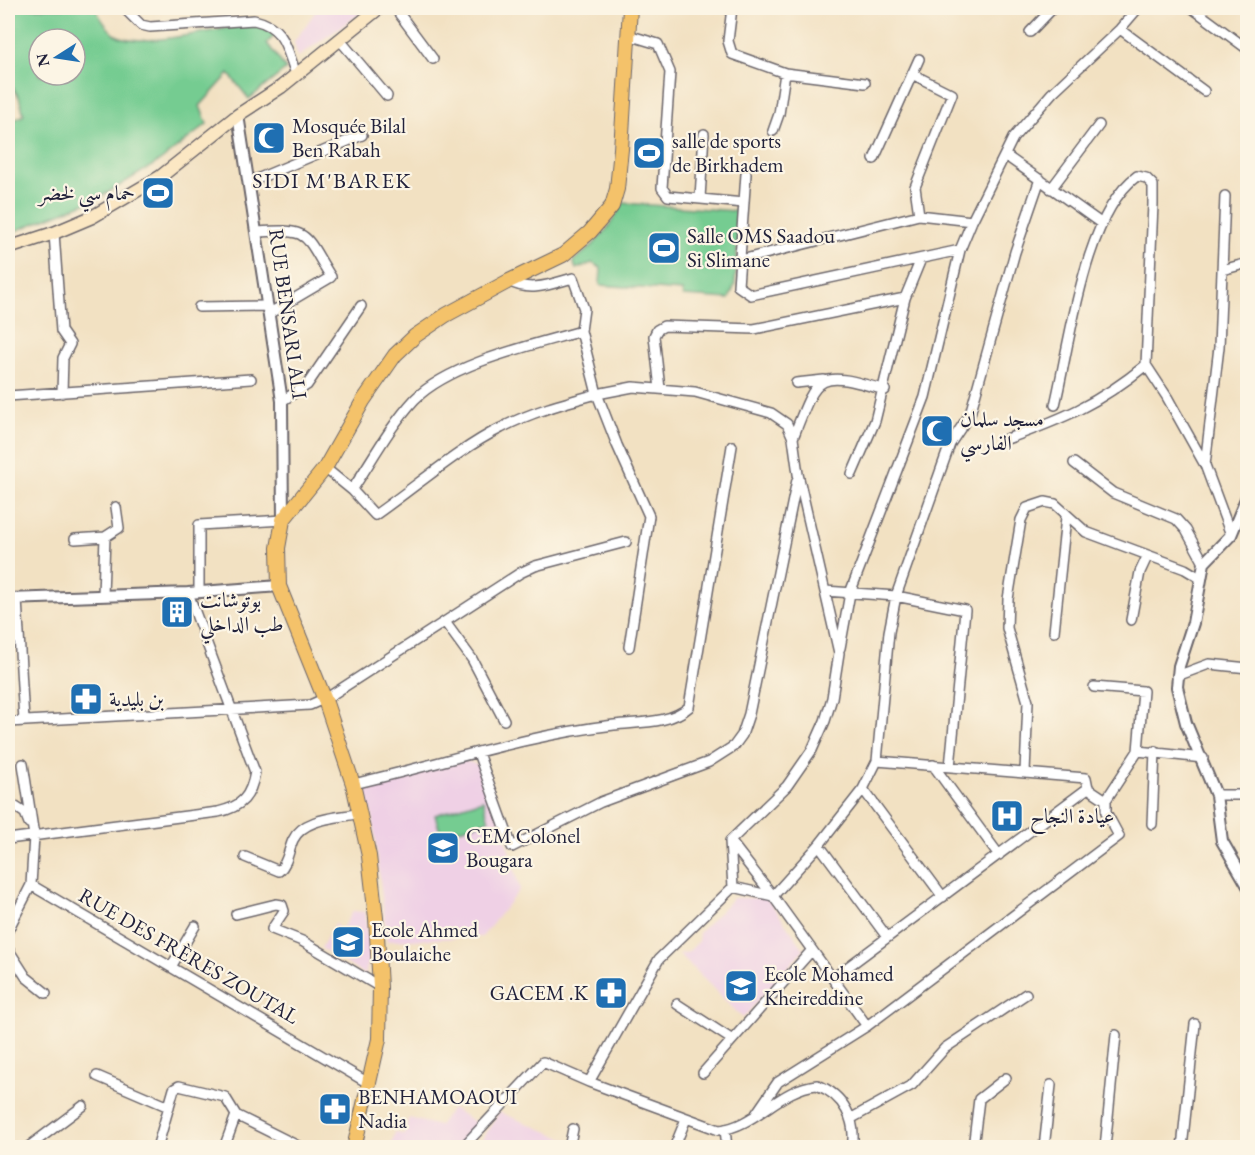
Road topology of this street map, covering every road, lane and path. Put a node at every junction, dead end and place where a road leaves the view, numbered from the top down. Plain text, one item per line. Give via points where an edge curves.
1 (124, 8) edge
2 (379, 8) edge
3 (395, 8) edge
4 (630, 8) edge
5 (732, 8) edge
6 (1053, 8) edge
7 (1138, 8) edge
8 (1192, 8) edge
9 (1120, 29) junction
10 (1029, 32) dead end
11 (628, 35) junction
12 (339, 39) junction
13 (1246, 48) dead end
14 (433, 59) dead end
15 (919, 59) dead end
16 (785, 73) junction
17 (296, 74) junction
18 (912, 74) junction
19 (865, 83) dead end
20 (1204, 91) dead end
21 (387, 96) dead end
22 (238, 115) junction
23 (1100, 125) dead end
24 (772, 131) dead end
25 (704, 134) dead end
26 (362, 135) dead end
27 (1005, 155) junction
28 (874, 159) dead end
29 (746, 174) dead end
30 (1040, 179) junction
31 (250, 182) junction
32 (1051, 189) junction
33 (1225, 196) dead end
34 (700, 198) junction
35 (744, 203) junction
36 (918, 215) junction
37 (972, 221) junction
38 (1102, 224) junction
39 (258, 232) junction
40 (54, 233) junction
41 (8, 248) edge
42 (960, 250) junction
43 (921, 258) junction
44 (741, 260) junction
45 (1248, 263) edge
46 (1222, 270) junction
47 (509, 281) junction
48 (905, 298) junction
49 (361, 306) dead end
50 (199, 308) dead end
51 (269, 309) junction
52 (581, 331) junction
53 (1146, 365) junction
54 (251, 379) dead end
55 (825, 379) junction
56 (796, 383) dead end
57 (660, 389) junction
58 (885, 390) junction
59 (62, 393) junction
60 (597, 394) junction
61 (8, 396) edge
62 (282, 401) junction
63 (1055, 405) dead end
64 (793, 438) junction
65 (1004, 440) dead end
66 (732, 446) dead end
67 (1074, 463) dead end
68 (1205, 465) junction
69 (325, 468) junction
70 (798, 474) junction
71 (852, 474) dead end
72 (352, 490) junction
73 (1248, 494) edge
74 (116, 507) dead end
75 (1066, 517) junction
76 (283, 520) junction
77 (1232, 536) junction
78 (105, 537) junction
79 (75, 538) dead end
80 (626, 542) dead end
81 (1147, 557) junction
82 (1204, 563) junction
83 (1200, 578) junction
84 (279, 585) junction
85 (825, 591) junction
86 (193, 592) junction
87 (850, 593) junction
88 (103, 596) junction
89 (896, 596) junction
90 (12, 599) edge
91 (1131, 620) dead end
92 (445, 622) junction
93 (1054, 632) dead end
94 (629, 647) dead end
95 (839, 653) junction
96 (1248, 668) edge
97 (1177, 676) junction
98 (1094, 687) dead end
99 (325, 700) junction
100 (230, 709) junction
101 (504, 720) dead end
102 (24, 721) junction
103 (8, 722) edge
104 (1138, 751) junction
105 (1155, 751) junction
106 (478, 753) junction
107 (1203, 758) junction
108 (877, 761) junction
109 (23, 764) dead end
110 (933, 765) junction
111 (950, 767) junction
112 (1025, 772) junction
113 (353, 784) junction
114 (1088, 788) junction
115 (863, 789) junction
116 (1216, 795) junction
117 (1248, 795) edge
118 (1106, 800) junction
119 (8, 802) edge
120 (361, 813) junction
121 (1152, 824) dead end
122 (34, 837) junction
123 (8, 838) edge
124 (730, 841) junction
125 (819, 845) junction
126 (999, 855) junction
127 (245, 857) dead end
128 (31, 885) junction
129 (1248, 886) edge
130 (734, 887) junction
131 (773, 897) junction
132 (944, 897) junction
133 (236, 914) dead end
134 (195, 927) dead end
135 (8, 930) edge
136 (887, 937) junction
137 (8, 949) edge
138 (812, 950) junction
139 (171, 967) junction
140 (833, 978) junction
141 (380, 987) junction
142 (46, 993) dead end
143 (1026, 994) dead end
144 (678, 1004) dead end
145 (1195, 1024) dead end
146 (867, 1026) junction
147 (1116, 1035) dead end
148 (731, 1039) junction
149 (703, 1073) dead end
150 (97, 1076) dead end
151 (1006, 1078) dead end
152 (589, 1082) junction
153 (370, 1084) junction
154 (1051, 1085) dead end
155 (83, 1106) dead end
156 (169, 1107) junction
157 (756, 1114) junction
158 (236, 1115) junction
159 (852, 1118) junction
160 (686, 1119) junction
161 (573, 1129) dead end
162 (725, 1129) junction
163 (27, 1148) edge
164 (157, 1148) edge
165 (224, 1148) edge
166 (302, 1148) edge
167 (354, 1148) edge
168 (462, 1148) edge
169 (569, 1148) edge
170 (674, 1148) edge
171 (727, 1148) edge
172 (852, 1148) edge
173 (974, 1148) edge
174 (1044, 1148) edge
175 (1106, 1148) edge
176 (1182, 1148) edge

1 - 17 street via 141,25 150,27 266,22 280,34
2 - 12 main road
3 - 14 street
4 - 11 main road
5 - 16 street via 728,41 732,54
6 - 10 street
7 - 9 street
8 - 13 street
9 - 20 street
9 - 27 street via 1052,93 1013,138
11 - 34 street via 658,44 670,72 664,193
11 - 47 main road via 618,179 612,206 563,255
12 - 17 main road
12 - 21 street
15 - 18 street
16 - 19 street
16 - 24 street via 779,114
17 - 22 main road
18 - 28 street
18 - 36 street via 952,94 915,187
22 - 31 street, RUE BENSARI ALI
22 - 40 main road via 160,177 119,203
23 - 32 street
25 - 34 street
26 - 31 street
27 - 30 street
27 - 37 street
29 - 35 street
30 - 32 street
30 - 89 street via 1015,252 970,414 950,444
31 - 39 street, RUE BENSARI ALI
32 - 38 street
33 - 46 street
34 - 35 street
35 - 44 street
36 - 37 street
36 - 44 street
37 - 42 street
38 - 53 street via 1124,185 1137,176 1153,185
38 - 63 street via 1089,256
39 - 51 street, RUE BENSARI ALI
39 - 51 street via 300,232 331,277
40 - 41 main road
40 - 59 street via 61,331 70,344 63,358
42 - 43 street
42 - 87 street via 925,397
43 - 44 street via 751,295 738,286
43 - 48 street
45 - 46 street
46 - 68 street via 1219,347
47 - 52 street via 532,288 573,278 584,309
47 - 69 main road via 446,315 395,355
48 - 57 street via 754,329 664,326 654,336
48 - 58 street
49 - 62 street via 307,385
50 - 51 street
51 - 62 street, RUE BENSARI ALI
52 - 60 street
52 - 72 street via 462,369 417,397
53 - 65 street via 1095,403
53 - 68 street
54 - 59 street
55 - 56 street
55 - 58 street via 846,379
55 - 64 street via 813,390
57 - 60 street via 633,387
57 - 64 street via 694,392 771,413 787,424
58 - 71 street
59 - 61 street
60 - 72 street via 535,412 492,433 375,515
60 - 94 street via 649,516
62 - 76 street, RUE BENSARI ALI
64 - 70 street
66 - 106 street via 689,707 680,715 664,719 565,732
67 - 82 street via 1113,493 1176,519
68 - 77 street
69 - 72 street
69 - 76 main road
70 - 85 street
70 - 106 street via 749,714 734,746 709,762 600,802 512,847
73 - 77 street
74 - 78 street via 119,528
75 - 81 street via 1086,532
75 - 93 street
75 - 112 street via 1055,504 1045,502 1027,508 1021,520 1008,599 1007,628 1028,702
76 - 84 main road
76 - 86 street via 199,525
77 - 82 street
78 - 79 street
78 - 88 street
80 - 92 street via 535,566
81 - 83 street
81 - 91 street via 1140,572
82 - 83 street
83 - 97 street via 1193,623
84 - 86 street
84 - 99 main road
85 - 87 street
85 - 95 street
86 - 88 street
86 - 100 street
87 - 89 street
87 - 95 street
88 - 90 street
89 - 108 street
89 - 111 street via 965,610
90 - 102 street
92 - 99 street
92 - 101 street via 472,659
95 - 124 street via 832,698 812,750 788,786
96 - 97 street via 1209,664
97 - 107 street via 1186,723
98 - 104 street via 1143,691
99 - 100 street via 310,705
99 - 113 main road
100 - 102 street
100 - 122 street via 255,772 246,799 234,808
102 - 103 street
104 - 105 street
104 - 118 street
105 - 107 street
105 - 121 street
106 - 113 street
107 - 116 street
108 - 110 street
108 - 115 street
109 - 122 street
110 - 111 street
110 - 126 street
111 - 112 street
112 - 114 street via 1086,778
113 - 120 main road
114 - 118 street
114 - 126 street
115 - 125 street
115 - 132 street
116 - 117 street
116 - 129 street via 1222,841
118 - 146 street via 1106,812 1119,837
119 - 122 street via 26,813
120 - 127 street via 306,824 293,840 279,871
120 - 141 main road via 376,918
122 - 123 street
122 - 128 street
124 - 130 street
124 - 131 street
125 - 131 street
125 - 136 street
126 - 132 street
128 - 135 street
128 - 139 street, RUE DES FRÈRES ZOUTAL
130 - 131 street
130 - 152 street via 659,959
131 - 138 street
132 - 136 street
133 - 141 street via 282,905 284,911 272,929 302,941
134 - 139 street
136 - 140 street
137 - 142 street via 26,977
138 - 140 street
138 - 148 street
139 - 153 street, RUE DES FRÈRES ZOUTAL
140 - 146 street
141 - 153 main road via 379,1039
143 - 159 street via 945,1048 912,1085
144 - 148 street
145 - 176 street
146 - 157 street via 778,1082
147 - 175 street
148 - 149 street
150 - 156 street
151 - 173 street via 979,1099
152 - 160 street
152 - 168 street via 543,1062
153 - 167 main road
154 - 174 street
155 - 163 street
156 - 158 street via 174,1089 179,1086 225,1097
156 - 164 street
157 - 159 street via 792,1092 817,1085 833,1094
157 - 162 street
158 - 165 street
158 - 166 street
159 - 172 street
160 - 162 street
160 - 170 street
161 - 169 street
162 - 171 street

